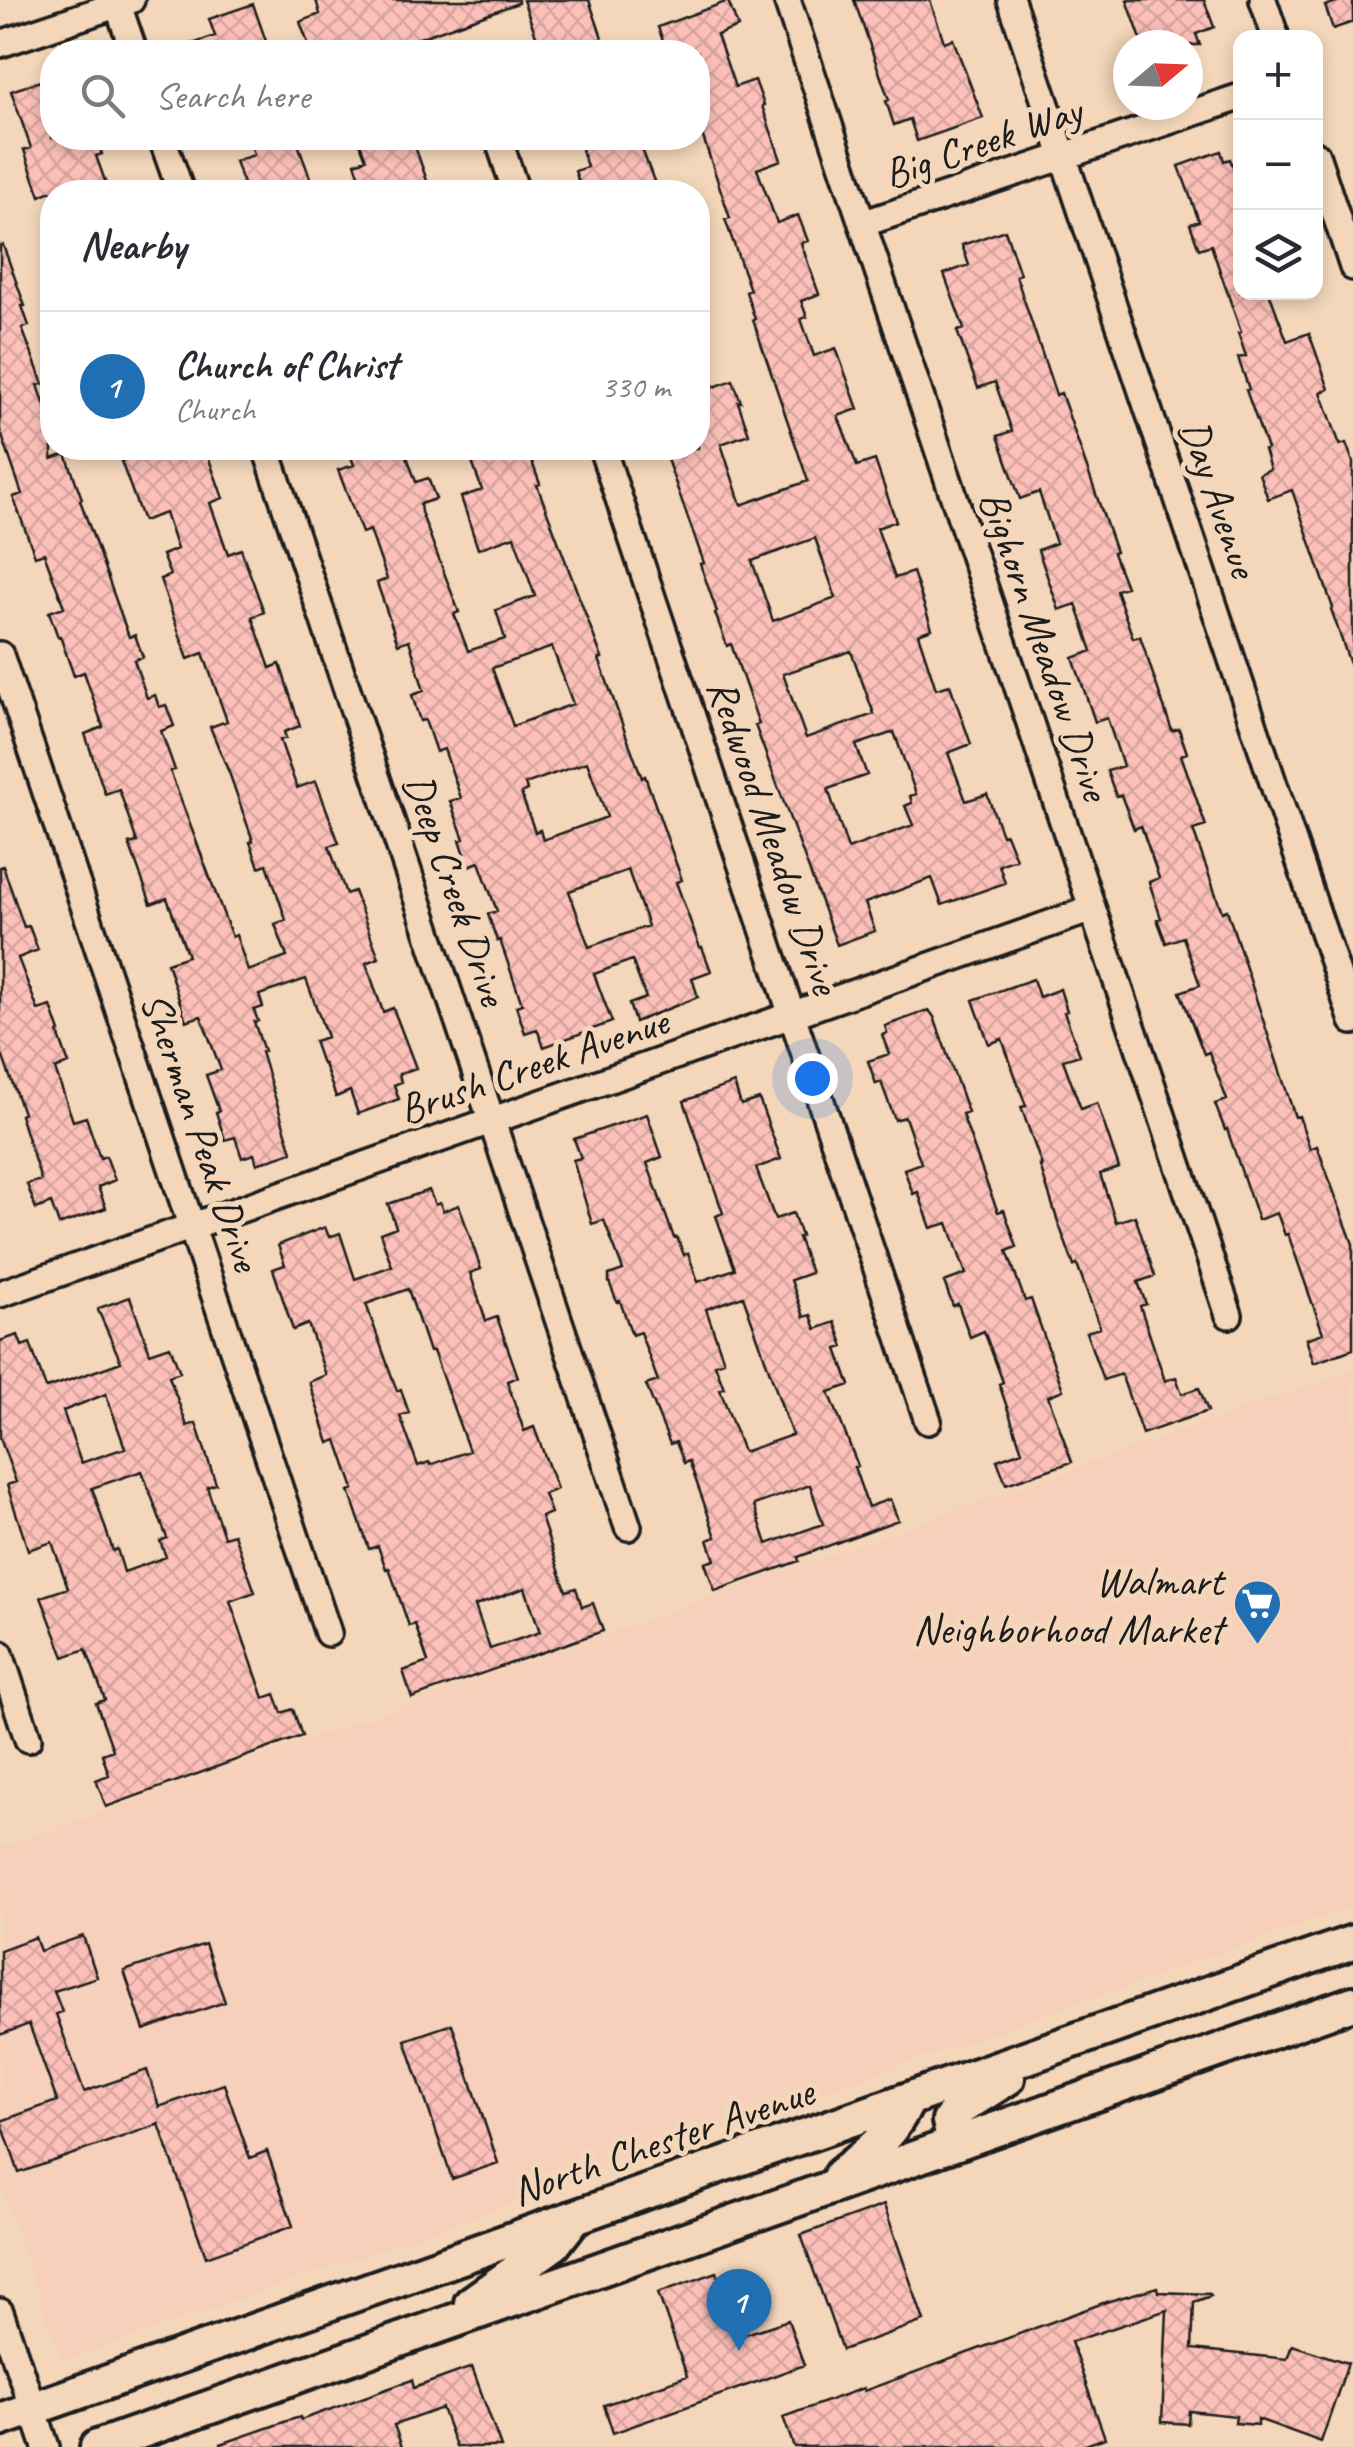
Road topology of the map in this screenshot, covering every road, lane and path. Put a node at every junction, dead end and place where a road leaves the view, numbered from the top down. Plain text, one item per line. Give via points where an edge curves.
1 (787, 0) edge
2 (1011, 0) edge
3 (1264, 0) edge
4 (124, 2) edge
5 (1273, 30) edge
6 (132, 40) edge
7 (0, 44) edge
8 (1233, 99) edge
9 (166, 150) edge
10 (502, 150) edge
11 (1063, 156) junction
12 (1323, 176) edge
13 (177, 180) edge
14 (512, 180) edge
15 (862, 224) junction
16 (1353, 267) edge
17 (270, 460) edge
18 (606, 460) edge
19 (0, 654) edge
20 (1092, 908) junction
21 (792, 1014) junction
22 (1353, 1021) edge
23 (492, 1120) junction
24 (192, 1226) junction
25 (0, 1294) edge
26 (1228, 1315) dead end
27 (928, 1421) dead end
28 (628, 1527) dead end
29 (328, 1633) dead end
30 (0, 1654) edge
31 (28, 1739) dead end
32 (1353, 1942) edge
33 (1353, 2004) edge
34 (1062, 2044) junction
35 (909, 2099) junction
36 (954, 2144) junction
37 (822, 2191) junction
38 (576, 2215) junction
39 (0, 2312) edge
40 (439, 2326) junction
41 (33, 2408) junction
42 (0, 2420) edge
43 (46, 2447) edge
44 (96, 2447) edge

1 - 15 street, Bighorn Meadow Drive
2 - 11 street, Day Avenue
3 - 5 street
4 - 6 street
4 - 7 street
8 - 11 street, Big Creek Way
9 - 13 street
10 - 14 street
11 - 15 street, Big Creek Way
11 - 22 street, Day Avenue
12 - 16 street
15 - 20 street, Bighorn Meadow Drive
17 - 23 street, Deep Creek Drive
18 - 21 street, Redwood Meadow Drive
19 - 24 street, Sherman Peak Drive
20 - 21 street, Brush Creek Avenue
20 - 26 street, Bighorn Meadow Drive
21 - 23 street, Brush Creek Avenue
21 - 27 street, Redwood Meadow Drive
23 - 24 street, Brush Creek Avenue
23 - 28 street, Deep Creek Drive
24 - 25 street, Brush Creek Avenue
24 - 29 street, Sherman Peak Drive
30 - 31 street
32 - 34 main road, North Chester Avenue
33 - 36 main road
34 - 35 main road, North Chester Avenue
34 - 36 main road via 956,2110 949,2121
35 - 37 main road via 881,2142
35 - 38 main road, North Chester Avenue
36 - 37 main road
37 - 40 main road
38 - 40 main road via 554,2244
38 - 41 main road, North Chester Avenue
39 - 41 street
40 - 44 main road
41 - 42 main road, North Chester Avenue
41 - 43 street

